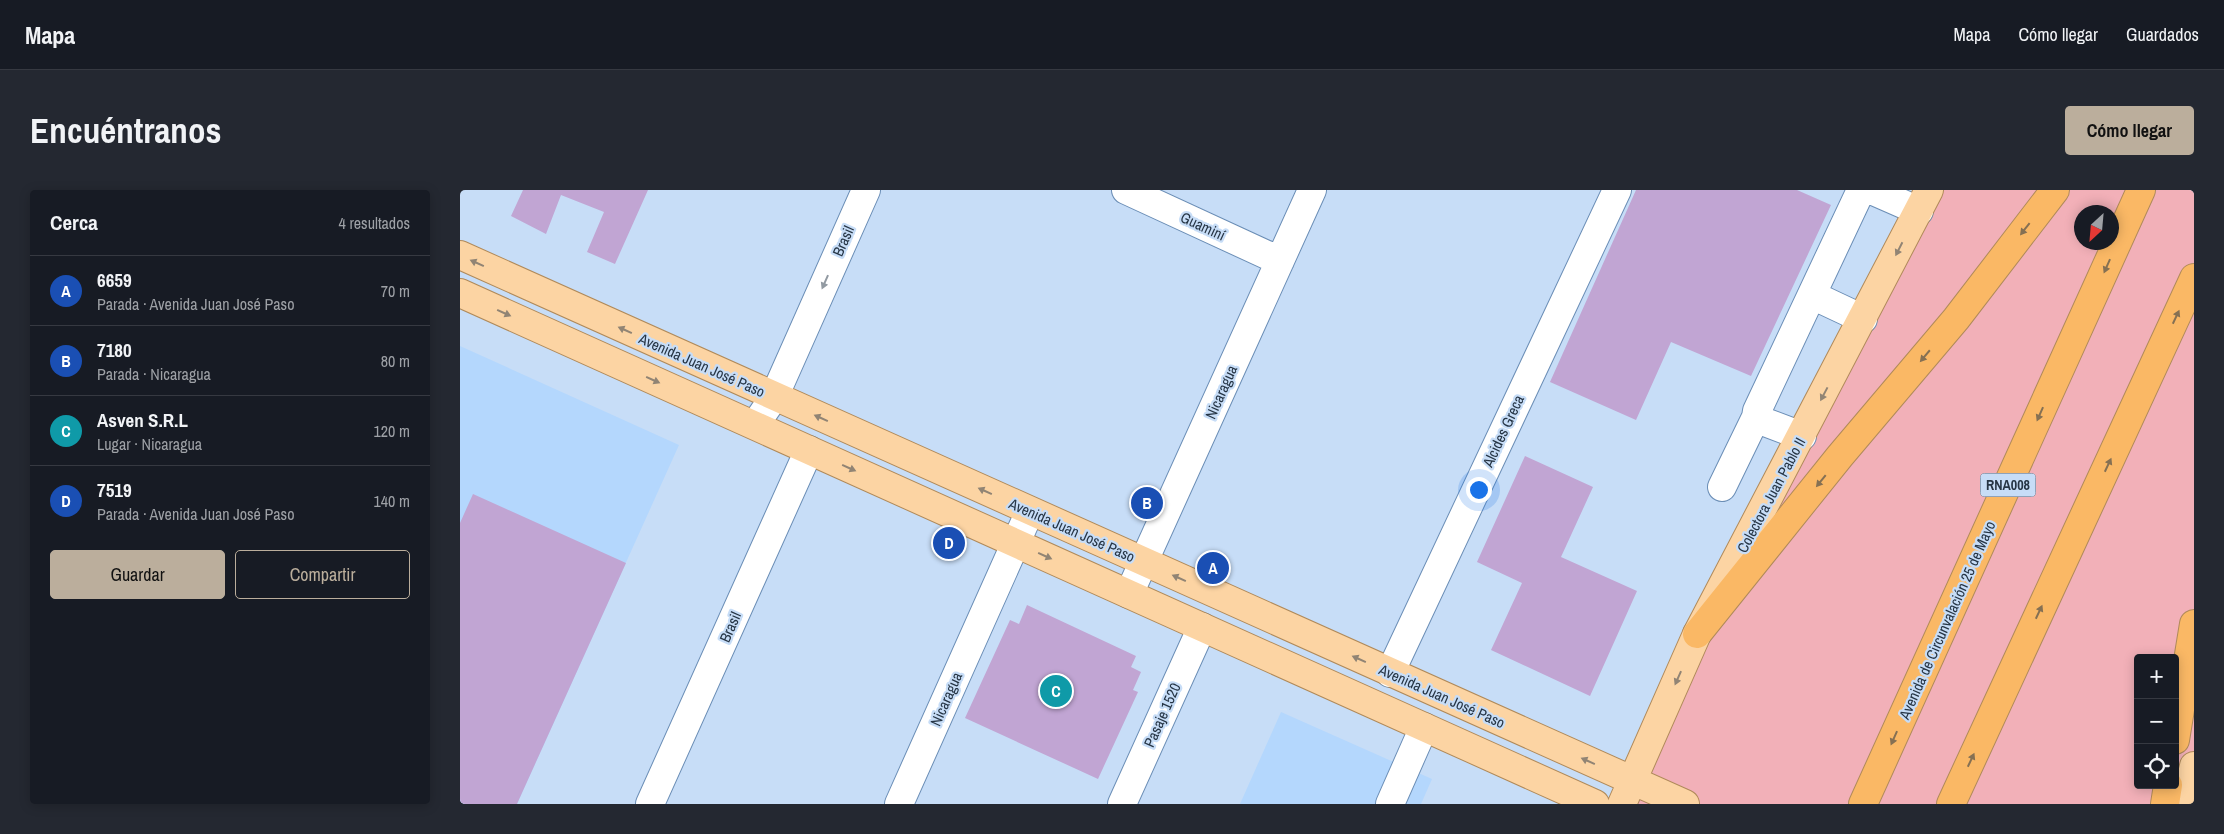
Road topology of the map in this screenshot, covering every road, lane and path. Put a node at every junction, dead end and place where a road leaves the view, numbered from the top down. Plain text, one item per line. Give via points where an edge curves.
1 (866, 190) edge
2 (1126, 190) edge
3 (1312, 190) edge
4 (1617, 190) edge
5 (1861, 190) edge
6 (1871, 190) edge
7 (2055, 190) edge
8 (2142, 190) edge
9 (1924, 201) edge
10 (460, 255) edge
11 (1280, 261) junction
12 (2194, 278) edge
13 (460, 293) edge
14 (1812, 295) junction
15 (1863, 319) junction
16 (774, 397) junction
17 (1756, 418) junction
18 (754, 425) junction
19 (1802, 436) junction
20 (809, 450) junction
21 (1722, 487) dead end
22 (1030, 511) junction
23 (1015, 543) junction
24 (1144, 562) junction
25 (1130, 594) junction
26 (2194, 624) edge
27 (1202, 627) junction
28 (1698, 634) junction
29 (1390, 673) junction
30 (2179, 716) edge
31 (1424, 727) junction
32 (2194, 766) edge
33 (2167, 789) edge
34 (1627, 792) edge
35 (650, 804) edge
36 (898, 804) edge
37 (1122, 804) edge
38 (1390, 804) edge
39 (1595, 804) edge
40 (1685, 804) edge
41 (1863, 804) edge
42 (1950, 804) edge
43 (2165, 804) edge
44 (2184, 804) edge

1 -> 16 street, Brasil
2 - 11 street, Guaminí
3 - 11 street, Nicaragua
4 - 29 street, Alcides Greca
5 - 14 street
6 - 9 street
7 -> 28 highway via 1956,319 1840,456
8 -> 41 highway, Avenida de Circunvalación 25 de Mayo / RNA008
9 -> 15 main road, Colectora Juan Pablo II
16 -> 10 main road, Avenida Juan José Paso
11 - 24 street, Nicaragua
42 -> 12 highway
13 -> 18 main road
14 - 15 street
14 - 17 street
15 -> 19 main road, Colectora Juan Pablo II
16 - 18 street, Brasil
22 -> 16 main road, Avenida Juan José Paso
17 - 19 street
17 - 21 street
18 - 20 main road
19 - 28 main road, Colectora Juan Pablo II
20 -> 23 main road
20 - 35 street, Brasil
22 - 23 street, Nicaragua
22 - 24 main road, Avenida Juan José Paso
23 -> 25 main road
23 - 36 street, Nicaragua
24 - 25 street, Nicaragua
29 -> 24 main road, Avenida Juan José Paso
25 - 27 main road
26 - 30 highway
27 - 31 main road
27 - 37 street, Pasaje 1520
28 -> 34 main road, Colectora Juan Pablo II
34 -> 29 main road, Avenida Juan José Paso
31 - 38 street
31 - 39 main road
32 - 44 main road
33 - 43 highway
34 - 40 main road, Avenida Juan José Paso

